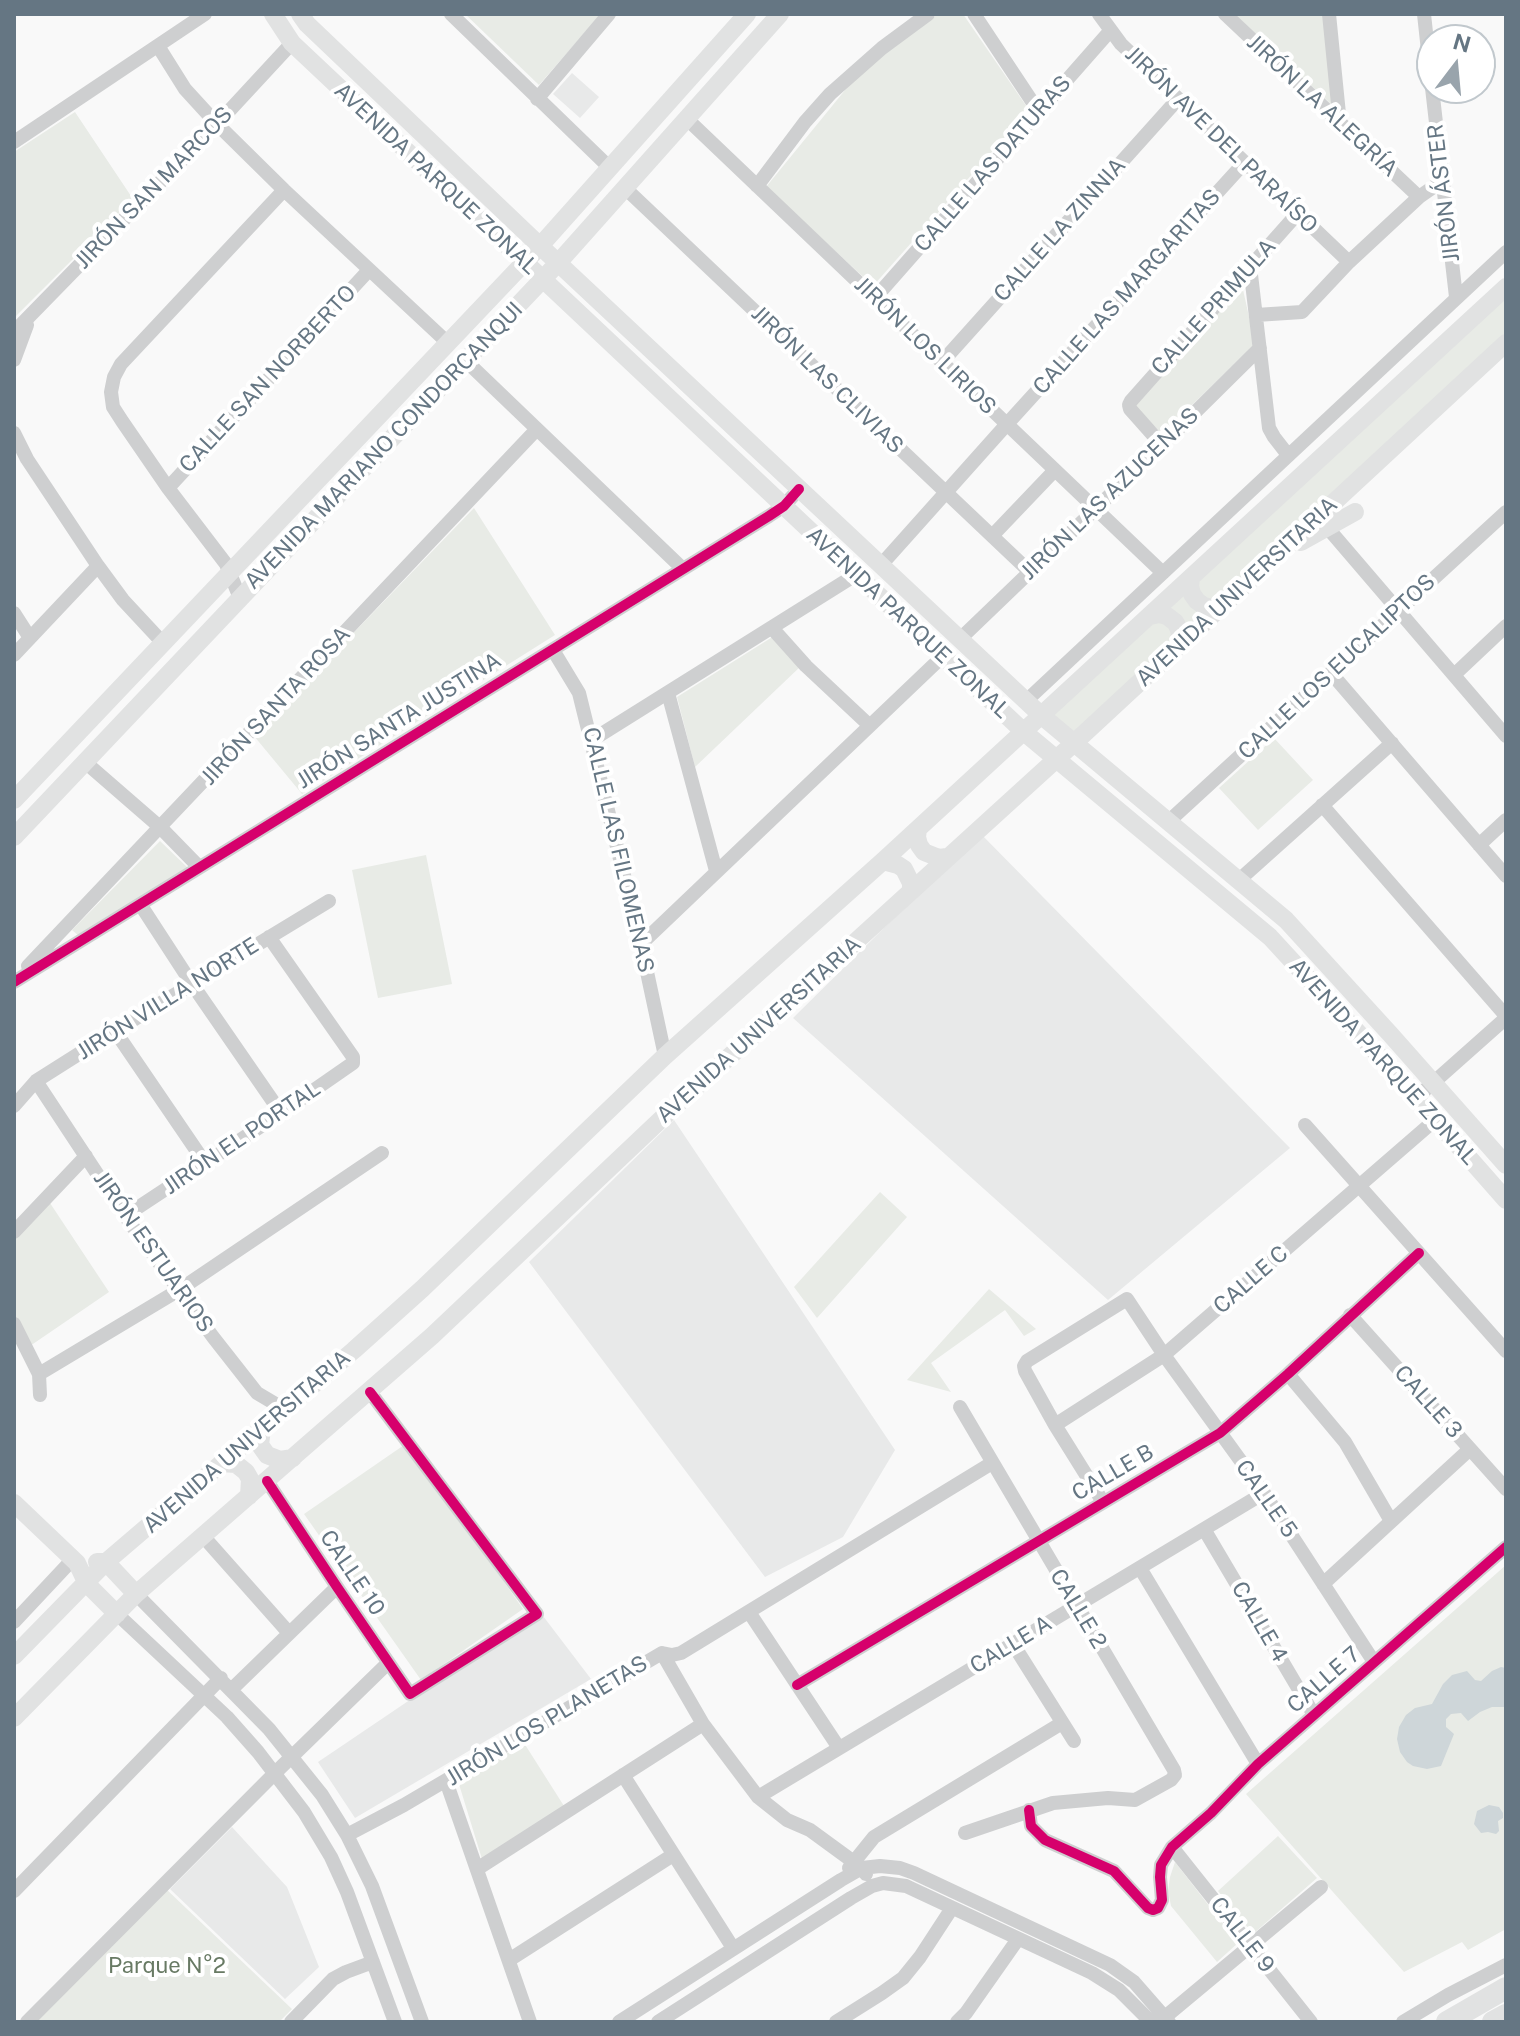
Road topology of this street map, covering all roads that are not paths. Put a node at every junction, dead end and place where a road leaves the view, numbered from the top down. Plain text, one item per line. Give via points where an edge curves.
1 (205, 14) edge
2 (273, 14) edge
3 (300, 14) edge
4 (451, 14) edge
5 (609, 14) edge
6 (747, 14) edge
7 (780, 14) edge
8 (928, 14) edge
9 (974, 14) edge
10 (1099, 14) edge
11 (1225, 14) edge
12 (1329, 14) edge
13 (1110, 31) junction
14 (292, 43) junction
15 (158, 46) junction
16 (537, 99) junction
17 (1178, 99) junction
18 (1434, 104) edge
19 (1039, 112) junction
20 (687, 119) junction
21 (217, 124) junction
22 (1340, 124) junction
23 (14, 142) edge
24 (1245, 162) junction
25 (610, 168) junction
26 (1442, 181) junction
27 (757, 186) junction
28 (625, 188) junction
29 (284, 190) junction
30 (1419, 197) junction
31 (1298, 213) junction
32 (517, 224) junction
33 (502, 241) junction
34 (540, 246) junction
35 (1506, 252) edge
36 (1349, 262) junction
37 (525, 263) junction
38 (558, 263) junction
39 (1250, 266) junction
40 (369, 270) junction
41 (543, 280) junction
42 (1506, 287) edge
43 (1456, 297) junction
44 (875, 298) junction
45 (32, 314) junction
46 (1256, 315) junction
47 (462, 329) junction
48 (14, 332) edge
49 (448, 343) junction
50 (1506, 343) edge
51 (480, 346) junction
52 (1260, 348) junction
53 (14, 360) edge
54 (466, 361) junction
55 (942, 362) junction
56 (1007, 424) junction
57 (537, 429) junction
58 (14, 433) edge
59 (1162, 445) junction
60 (1288, 455) junction
61 (1055, 470) junction
62 (168, 488) junction
63 (799, 489) junction
64 (946, 493) junction
65 (784, 506) junction
66 (1096, 509) junction
67 (1355, 512) dead end
68 (1506, 512) edge
69 (1332, 533) dead end
70 (992, 536) junction
71 (1274, 557) junction
72 (881, 565) junction
73 (98, 566) junction
74 (683, 569) junction
75 (1030, 572) junction
76 (1163, 573) junction
77 (857, 574) junction
78 (230, 575) junction
79 (1191, 578) junction
80 (240, 598) junction
81 (1220, 607) junction
82 (1398, 611) junction
83 (14, 613) edge
84 (1150, 616) junction
85 (1506, 626) edge
86 (772, 628) junction
87 (30, 638) junction
88 (960, 639) junction
89 (163, 643) junction
90 (1177, 647) junction
91 (553, 650) junction
92 (14, 655) edge
93 (943, 656) junction
94 (1331, 673) junction
95 (1454, 675) junction
96 (668, 693) junction
97 (1026, 701) junction
98 (1042, 716) junction
99 (869, 725) junction
100 (1024, 732) junction
101 (1506, 736) edge
102 (592, 740) junction
103 (1074, 743) junction
104 (1392, 743) junction
105 (1056, 759) junction
106 (85, 762) junction
107 (14, 800) edge
108 (1322, 805) junction
109 (1506, 820) edge
110 (1168, 822) junction
111 (161, 828) junction
112 (918, 829) junction
113 (14, 837) edge
114 (1479, 845) junction
115 (947, 857) junction
116 (883, 861) junction
117 (199, 867) junction
118 (716, 871) junction
119 (1506, 876) edge
120 (1238, 881) junction
121 (911, 890) junction
122 (329, 901) dead end
123 (140, 904) junction
124 (269, 937) junction
125 (641, 944) junction
126 (14, 981) edge
127 (192, 984) junction
128 (1506, 1017) edge
129 (115, 1031) junction
130 (665, 1056) junction
131 (36, 1081) junction
132 (1434, 1082) junction
133 (1416, 1098) junction
134 (14, 1106) edge
135 (281, 1113) junction
136 (1435, 1120) junction
137 (1305, 1125) dead end
138 (382, 1153) dead end
139 (86, 1156) junction
140 (205, 1163) junction
141 (1506, 1165) edge
142 (1360, 1186) junction
143 (1506, 1200) edge
144 (125, 1216) junction
145 (14, 1232) edge
146 (1419, 1253) junction
147 (179, 1290) junction
148 (1350, 1315) junction
149 (14, 1324) edge
150 (1506, 1351) edge
151 (1164, 1355) junction
152 (39, 1374) junction
153 (1288, 1374) junction
154 (370, 1392) junction
155 (40, 1395) dead end
156 (960, 1407) dead end
157 (284, 1409) junction
158 (1055, 1425) junction
159 (262, 1429) junction
160 (1220, 1433) junction
161 (1470, 1449) junction
162 (293, 1458) junction
163 (221, 1463) junction
164 (992, 1463) junction
165 (267, 1481) junction
166 (1506, 1489) edge
167 (1264, 1493) junction
168 (249, 1496) junction
169 (1103, 1502) junction
170 (14, 1503) edge
171 (1391, 1521) junction
172 (1204, 1529) junction
173 (202, 1535) junction
174 (1037, 1540) junction
175 (1506, 1547) edge
176 (75, 1561) junction
177 (106, 1562) junction
178 (1140, 1568) junction
179 (87, 1584) junction
180 (1323, 1584) junction
181 (337, 1587) junction
182 (136, 1594) junction
183 (1076, 1606) junction
184 (749, 1612) junction
185 (117, 1614) junction
186 (14, 1622) edge
187 (289, 1633) junction
188 (1013, 1644) junction
189 (662, 1653) junction
190 (14, 1656) edge
191 (1374, 1662) junction
192 (388, 1663) junction
193 (226, 1684) junction
194 (797, 1685) junction
195 (204, 1695) junction
196 (243, 1701) junction
197 (17, 1713) edge
198 (1314, 1715) junction
199 (227, 1717) junction
200 (1062, 1723) junction
201 (703, 1724) junction
202 (1074, 1741) dead end
203 (839, 1748) junction
204 (292, 1756) junction
205 (1258, 1764) junction
206 (275, 1773) junction
207 (623, 1775) junction
208 (446, 1781) junction
209 (758, 1797) junction
210 (1029, 1810) junction
211 (965, 1833) dead end
212 (347, 1835) junction
213 (1172, 1847) junction
214 (673, 1855) junction
215 (858, 1865) junction
216 (477, 1869) junction
217 (841, 1880) junction
218 (872, 1886) junction
219 (1321, 1887) dead end
220 (14, 1891) edge
221 (851, 1898) junction
222 (952, 1908) junction
223 (1018, 1939) junction
224 (1250, 1946) junction
225 (733, 1948) junction
226 (509, 1960) junction
227 (373, 1962) junction
228 (1506, 1965) edge
229 (1506, 1988) edge
230 (1506, 2015) edge
231 (966, 2019) edge
232 (1161, 2021) edge
233 (27, 2022) edge
234 (291, 2022) edge
235 (395, 2022) edge
236 (422, 2022) edge
237 (530, 2022) edge
238 (619, 2022) edge
239 (658, 2022) edge
240 (836, 2022) edge
241 (1311, 2022) edge
242 (1403, 2022) edge
243 (1447, 2022) edge
244 (1493, 2022) edge

1 - 15 street
2 - 14 main road, AVENIDA PARQUE ZONAL
3 - 32 main road, AVENIDA PARQUE ZONAL
4 - 16 street
5 - 16 street
6 - 25 main road, AVENIDA MARIANO CONDORCANQUI
7 - 20 main road, AVENIDA MARIANO CONDORCANQUI
8 - 27 street via 830,94
9 - 19 street
10 - 13 street, JIRÓN AVE DEL PARAÍSO
11 - 22 street, JIRÓN LA ALEGRÍA
12 - 22 street
13 - 17 street, JIRÓN AVE DEL PARAÍSO
13 - 19 street, CALLE LAS DATURAS
14 - 21 street, JIRÓN SAN MARCOS
14 - 33 main road, AVENIDA PARQUE ZONAL
15 - 21 street via 185,89
15 - 23 street
16 - 25 street
17 - 24 street, JIRÓN AVE DEL PARAÍSO
17 - 55 street, CALLE LA ZINNIA
18 - 26 street, JIRÓN ÁSTER
19 - 44 street, CALLE LAS DATURAS
20 - 27 street, JIRÓN LOS LIRIOS
20 - 28 main road, AVENIDA MARIANO CONDORCANQUI
21 - 29 street
21 - 45 street, JIRÓN SAN MARCOS
22 - 30 street, JIRÓN LA ALEGRÍA
24 - 31 street, JIRÓN AVE DEL PARAÍSO
24 - 56 street, CALLE LAS MARGARITAS
25 - 34 main road, AVENIDA MARIANO CONDORCANQUI
26 - 30 street
26 - 43 street, JIRÓN ÁSTER
27 - 44 street, JIRÓN LOS LIRIOS
28 - 38 main road, AVENIDA MARIANO CONDORCANQUI
28 - 64 street, JIRÓN LAS CLIVIAS
29 - 40 street
29 - 62 street via 114,377 113,407
30 - 36 street
31 - 36 street, JIRÓN AVE DEL PARAÍSO
31 - 39 street, CALLE PRIMULA
32 - 33 main road
32 - 34 main road, AVENIDA PARQUE ZONAL
33 - 37 main road, AVENIDA PARQUE ZONAL
34 - 37 main road, AVENIDA MARIANO CONDORCANQUI
34 - 38 main road, AVENIDA PARQUE ZONAL
35 - 43 street
36 - 46 street via 1302,312
37 - 41 main road, AVENIDA PARQUE ZONAL
37 - 47 main road, AVENIDA MARIANO CONDORCANQUI
38 - 41 main road, AVENIDA MARIANO CONDORCANQUI
38 - 63 main road, AVENIDA PARQUE ZONAL
39 - 46 street
39 - 59 street, CALLE PRIMULA via 1129,405
40 - 49 street
40 - 62 street, CALLE SAN NORBERTO
41 - 51 main road, AVENIDA MARIANO CONDORCANQUI
41 - 65 main road, AVENIDA PARQUE ZONAL
42 - 79 main road, AVENIDA UNIVERSITARIA
43 - 60 street
44 - 55 street, JIRÓN LOS LIRIOS
45 - 48 street, JIRÓN SAN MARCOS
45 - 53 street
46 - 52 street
47 - 49 main road, AVENIDA MARIANO CONDORCANQUI
47 - 51 main road
49 - 78 main road, AVENIDA MARIANO CONDORCANQUI
50 - 71 main road, AVENIDA UNIVERSITARIA
51 - 54 main road, AVENIDA MARIANO CONDORCANQUI
52 - 59 street, JIRÓN LAS AZUCENAS
52 - 60 street via 1269,428
54 - 57 street
54 - 80 main road, AVENIDA MARIANO CONDORCANQUI
55 - 56 street, JIRÓN LOS LIRIOS
56 - 61 street, JIRÓN LOS LIRIOS
56 - 64 street, CALLE LAS MARGARITAS
57 - 74 street
57 - 111 street, JIRÓN SANTA ROSA
58 - 73 street
59 - 66 street, JIRÓN LAS AZUCENAS
60 - 76 street
61 - 66 street, JIRÓN LOS LIRIOS
61 - 70 street
62 - 78 street
63 - 65 street, JIRÓN SANTA JUSTINA
63 - 72 main road, AVENIDA PARQUE ZONAL
64 - 70 street, JIRÓN LAS CLIVIAS
64 - 72 street, CALLE LAS MARGARITAS
65 - 74 street, JIRÓN SANTA JUSTINA
65 - 77 main road, AVENIDA PARQUE ZONAL
66 - 75 street, JIRÓN LAS AZUCENAS
66 - 76 street, JIRÓN LOS LIRIOS
67 - 71 main road
68 - 82 street, CALLE LOS EUCALIPTOS
69 - 82 street
70 - 75 street, JIRÓN LAS CLIVIAS
71 - 81 main road, AVENIDA UNIVERSITARIA
72 - 88 main road, AVENIDA PARQUE ZONAL
73 - 87 street
73 - 89 street
74 - 91 street, JIRÓN SANTA JUSTINA
75 - 88 street, JIRÓN LAS AZUCENAS
76 - 97 street
77 - 86 street
77 - 93 main road, AVENIDA PARQUE ZONAL
78 - 80 street
78 - 89 main road, AVENIDA MARIANO CONDORCANQUI
79 - 81 main road via 1197,601
79 - 84 main road, AVENIDA UNIVERSITARIA
80 - 106 main road, AVENIDA MARIANO CONDORCANQUI
81 - 90 main road, AVENIDA UNIVERSITARIA
82 - 94 street, CALLE LOS EUCALIPTOS
82 - 95 street
83 - 87 street
84 - 90 main road via 1159,614 1175,622
84 - 98 main road, AVENIDA UNIVERSITARIA
85 - 95 street
86 - 96 street
86 - 99 street
87 - 92 street
88 - 97 main road, AVENIDA PARQUE ZONAL
89 - 107 main road, AVENIDA MARIANO CONDORCANQUI
90 - 103 main road, AVENIDA UNIVERSITARIA
91 - 102 street, CALLE LAS FILOMENAS via 579,693
91 - 117 street, JIRÓN SANTA JUSTINA
93 - 99 street
93 - 100 main road, AVENIDA PARQUE ZONAL
94 - 104 street
94 - 110 street, CALLE LOS EUCALIPTOS
95 - 101 street
96 - 102 street
96 - 118 street
97 - 98 main road, AVENIDA PARQUE ZONAL
98 - 100 main road, AVENIDA UNIVERSITARIA
98 - 103 main road, AVENIDA PARQUE ZONAL
99 - 118 street
100 - 105 main road, AVENIDA PARQUE ZONAL
100 - 112 main road, AVENIDA UNIVERSITARIA
102 - 125 street, CALLE LAS FILOMENAS
103 - 105 main road, AVENIDA UNIVERSITARIA
103 - 110 main road, AVENIDA PARQUE ZONAL
104 - 108 street
104 - 114 street
105 - 115 main road, AVENIDA UNIVERSITARIA
105 - 133 main road, AVENIDA PARQUE ZONAL via 1270,937
106 - 111 street
106 - 113 main road, AVENIDA MARIANO CONDORCANQUI
108 - 120 street
108 - 128 street
109 - 114 street
110 - 120 main road, AVENIDA PARQUE ZONAL
111 - 117 street
111 - 126 street, JIRÓN SANTA ROSA
112 - 115 main road via 924,852
112 - 116 main road, AVENIDA UNIVERSITARIA
114 - 119 street
115 - 121 main road, AVENIDA UNIVERSITARIA
116 - 121 main road via 904,869
116 - 130 main road, AVENIDA UNIVERSITARIA
117 - 123 street, JIRÓN SANTA JUSTINA
118 - 125 street
120 - 132 main road, AVENIDA PARQUE ZONAL via 1286,920
121 - 154 main road, AVENIDA UNIVERSITARIA
122 - 124 street, JIRÓN VILLA NORTE
123 - 126 street, JIRÓN SANTA JUSTINA
123 - 127 street
124 - 127 street, JIRÓN VILLA NORTE
124 - 135 street, JIRÓN EL PORTAL via 353,1057 349,1067
125 - 130 street, CALLE LAS FILOMENAS
127 - 129 street, JIRÓN VILLA NORTE
127 - 135 street
128 - 132 street
129 - 131 street, JIRÓN VILLA NORTE
129 - 140 street
130 - 157 main road, AVENIDA UNIVERSITARIA via 422,1289
131 - 134 street, JIRÓN VILLA NORTE
131 - 139 street, JIRÓN ESTUARIOS
132 - 133 street
132 - 141 main road, AVENIDA PARQUE ZONAL
133 - 136 main road, AVENIDA PARQUE ZONAL
135 - 140 street, JIRÓN EL PORTAL
136 - 142 street, CALLE C
136 - 143 main road, AVENIDA PARQUE ZONAL
137 - 142 street
138 - 147 street
139 - 144 street, JIRÓN ESTUARIOS
139 - 145 street
140 - 144 street, JIRÓN EL PORTAL
142 - 146 street
142 - 151 street, CALLE C
144 - 147 street, JIRÓN ESTUARIOS
146 - 148 street, CALLE B
146 - 150 street
147 - 152 street
147 - 157 street, JIRÓN ESTUARIOS via 257,1393
148 - 153 street, CALLE B
148 - 161 street, CALLE 3
149 - 152 street
151 - 158 street, CALLE C
151 - 158 street, CALLE 5 via 1127,1299 1027,1361 1025,1371
151 - 160 street, CALLE 5
152 - 155 street
153 - 160 street, CALLE B
153 - 171 street via 1345,1442
154 - 162 main road, AVENIDA UNIVERSITARIA
154 - 192 street, CALLE 10 via 537,1614 410,1694
156 - 164 street, CALLE 2
157 - 159 main road, AVENIDA UNIVERSITARIA
158 - 169 street
159 - 162 main road via 260,1445 267,1455
159 - 163 main road, AVENIDA UNIVERSITARIA
160 - 167 street, CALLE 5
160 - 169 street, CALLE B
161 - 166 street, CALLE 3
161 - 171 street
162 - 165 main road, AVENIDA UNIVERSITARIA
163 - 168 main road via 236,1464 246,1472
163 - 177 main road, AVENIDA UNIVERSITARIA
164 - 174 street, CALLE 2
164 - 184 street, JIRÓN LOS PLANETAS
165 - 168 main road, AVENIDA UNIVERSITARIA
165 - 181 street, CALLE 10
167 - 172 street, CALLE A
167 - 180 street, CALLE 5
168 - 173 main road, AVENIDA UNIVERSITARIA
169 - 174 street, CALLE B
170 - 176 main road
171 - 180 street
172 - 178 street, CALLE A
172 - 198 street, CALLE 4
173 - 182 main road, AVENIDA UNIVERSITARIA
173 - 187 street
174 - 183 street, CALLE 2
174 - 194 street, CALLE B
175 - 191 street, CALLE 7
176 - 177 main road
176 - 179 main road
176 - 186 street
177 - 179 main road, AVENIDA UNIVERSITARIA
177 - 182 main road
178 - 183 street, CALLE A
178 - 205 street
179 - 185 main road
179 - 190 main road, AVENIDA UNIVERSITARIA
180 - 191 street, CALLE 5
181 - 187 street
181 - 192 street, CALLE 10
182 - 185 main road, AVENIDA UNIVERSITARIA
182 - 193 street
183 - 188 street, CALLE A
183 - 210 street, CALLE 2 via 1175,1775 1135,1800 1053,1803
184 - 189 street, JIRÓN LOS PLANETAS via 681,1653
184 - 194 street
185 - 195 street
185 - 197 main road, AVENIDA UNIVERSITARIA
187 - 193 street
188 - 200 street
188 - 203 street, CALLE A
189 - 201 street
189 - 208 street, JIRÓN LOS PLANETAS
191 - 198 street, CALLE 7
192 - 204 street
193 - 195 street
193 - 196 street
194 - 203 street
195 - 199 street
195 - 220 street
196 - 199 street
196 - 204 street
198 - 205 street, CALLE 7
199 - 206 street
200 - 202 street
200 - 215 street via 874,1837
201 - 207 street
201 - 209 street
203 - 209 street, CALLE A
204 - 206 street
204 - 212 street
205 - 213 street, CALLE 7
206 - 227 street via 331,1857
206 - 233 street
207 - 214 street
207 - 216 street
208 - 212 street, JIRÓN LOS PLANETAS
208 - 216 street
209 - 215 street
210 - 211 street
210 - 213 street via 1031,1826 1045,1840 1114,1871 1153,1910 1162,1900 1161,1865
212 - 236 street via 372,1886
213 - 224 street, CALLE 9
214 - 225 street
214 - 226 street
215 - 217 street
215 - 218 street
215 - 232 street via 914,1873 1103,1961 1134,1982
216 - 226 street
217 - 221 street
217 - 225 street
218 - 221 street
218 - 222 street via 906,1886
219 - 224 street
221 - 239 street
222 - 223 street
222 - 240 street via 903,1978
223 - 231 street
223 - 232 street via 1110,1983
224 - 232 street
224 - 241 street, CALLE 9
225 - 238 street
226 - 237 street
227 - 234 street via 333,1979
227 - 235 street
228 - 242 street
229 - 243 highway
230 - 244 highway

